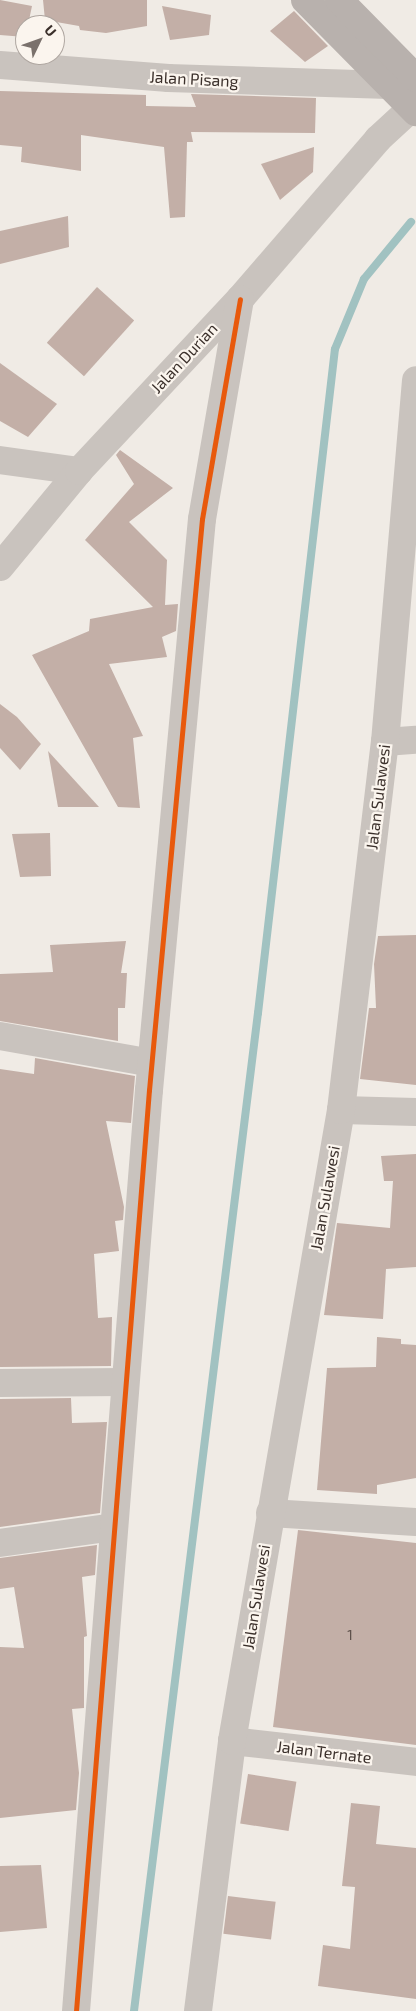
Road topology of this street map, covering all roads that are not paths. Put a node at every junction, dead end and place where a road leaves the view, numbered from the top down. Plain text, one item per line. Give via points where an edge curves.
1 (305, 0) edge
2 (339, 0) edge
3 (0, 65) edge
4 (416, 78) edge
5 (389, 85) junction
6 (414, 108) edge
7 (240, 299) junction
8 (416, 380) edge
9 (0, 460) edge
10 (79, 471) junction
11 (0, 566) edge
12 (416, 740) edge
13 (385, 742) junction
14 (0, 1036) edge
15 (152, 1062) junction
16 (341, 1110) junction
17 (416, 1112) edge
18 (124, 1382) junction
19 (0, 1384) edge
20 (270, 1513) junction
21 (416, 1522) edge
22 (114, 1527) junction
23 (0, 1543) edge
24 (232, 1741) junction
25 (416, 1762) edge
26 (76, 2011) edge
27 (198, 2011) edge

1 - 5 main road
2 - 4 main road
3 - 5 street, Jalan Pisang via 168,78
5 - 6 main road
6 - 7 street, Jalan Durian via 378,139
7 - 10 street, Jalan Durian
7 - 15 street via 202,519
8 - 13 street, Jalan Sulawesi
9 - 10 street
10 - 11 street, Jalan Durian
12 - 13 street
13 - 16 street, Jalan Sulawesi
14 - 15 street
15 - 18 street
16 - 17 street
16 - 20 street, Jalan Sulawesi
18 - 19 street
18 - 22 street
20 - 21 street
20 - 24 street, Jalan Sulawesi
22 - 23 street
22 - 26 street
24 - 25 street, Jalan Ternate
24 - 27 street, Jalan Sulawesi

